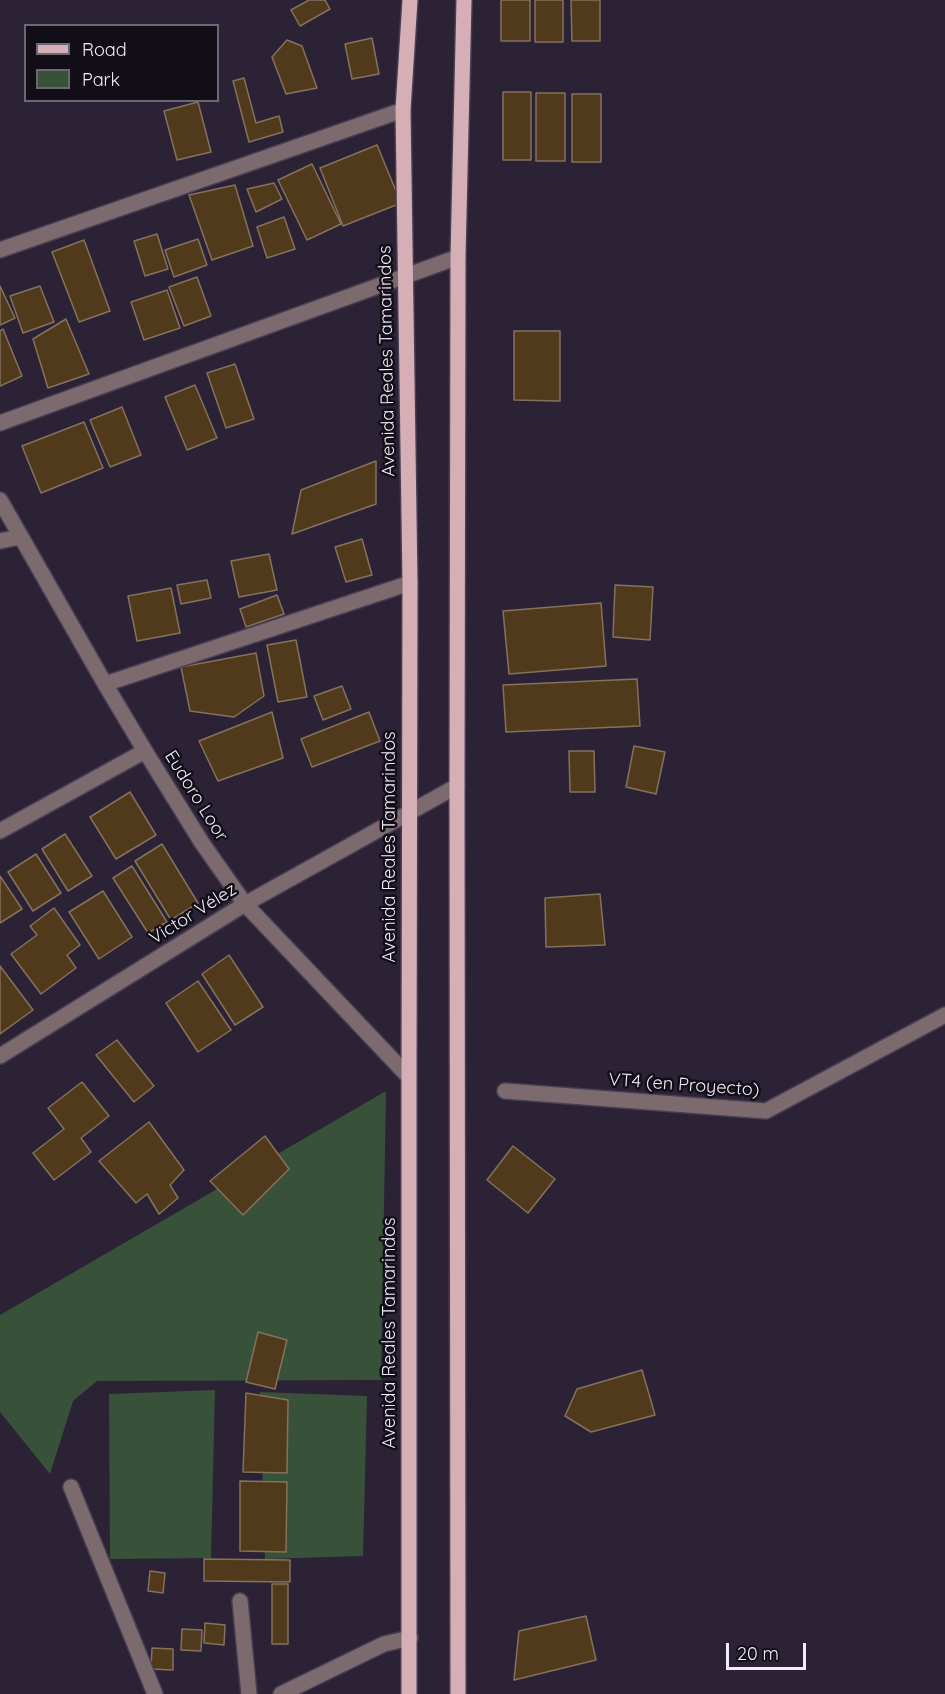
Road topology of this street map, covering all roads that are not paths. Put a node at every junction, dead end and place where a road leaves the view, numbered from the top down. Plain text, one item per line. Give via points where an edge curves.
1 (410, 0) edge
2 (464, 0) edge
3 (403, 110) junction
4 (0, 250) edge
5 (458, 258) junction
6 (404, 277) junction
7 (0, 423) edge
8 (0, 500) edge
9 (20, 537) junction
10 (0, 541) edge
11 (410, 583) junction
12 (105, 684) junction
13 (145, 751) junction
14 (457, 786) junction
15 (410, 812) junction
16 (0, 831) edge
17 (245, 904) junction
18 (945, 1015) edge
19 (0, 1056) edge
20 (409, 1077) junction
21 (505, 1091) dead end
22 (71, 1487) dead end
23 (240, 1601) dead end
24 (410, 1638) junction
25 (156, 1694) edge
26 (249, 1694) edge
27 (281, 1694) edge
28 (410, 1694) edge
29 (458, 1694) edge

1 - 3 main road, Avenida Reales Tamarindos
2 - 5 main road
3 - 4 street
3 - 6 main road, Avenida Reales Tamarindos
5 - 6 street
5 - 14 main road
6 - 7 street
6 - 11 main road, Avenida Reales Tamarindos
8 - 9 street, Eudoro Loor
9 - 10 street
9 - 12 street, Eudoro Loor
11 - 12 street
11 - 15 main road, Avenida Reales Tamarindos
12 - 13 street, Eudoro Loor
13 - 16 street
13 - 17 street, Eudoro Loor
14 - 15 street, Victor Vélez
14 - 29 main road
15 - 17 street, Victor Vélez
15 - 20 main road, Avenida Reales Tamarindos
17 - 19 street, Victor Vélez
17 - 20 street, Eudoro Loor
18 - 21 street, VT4 (en Proyecto) via 766,1111
20 - 24 main road, Avenida Reales Tamarindos
22 - 25 street
23 - 26 street
24 - 27 street via 384,1644
24 - 28 main road, Avenida Reales Tamarindos

